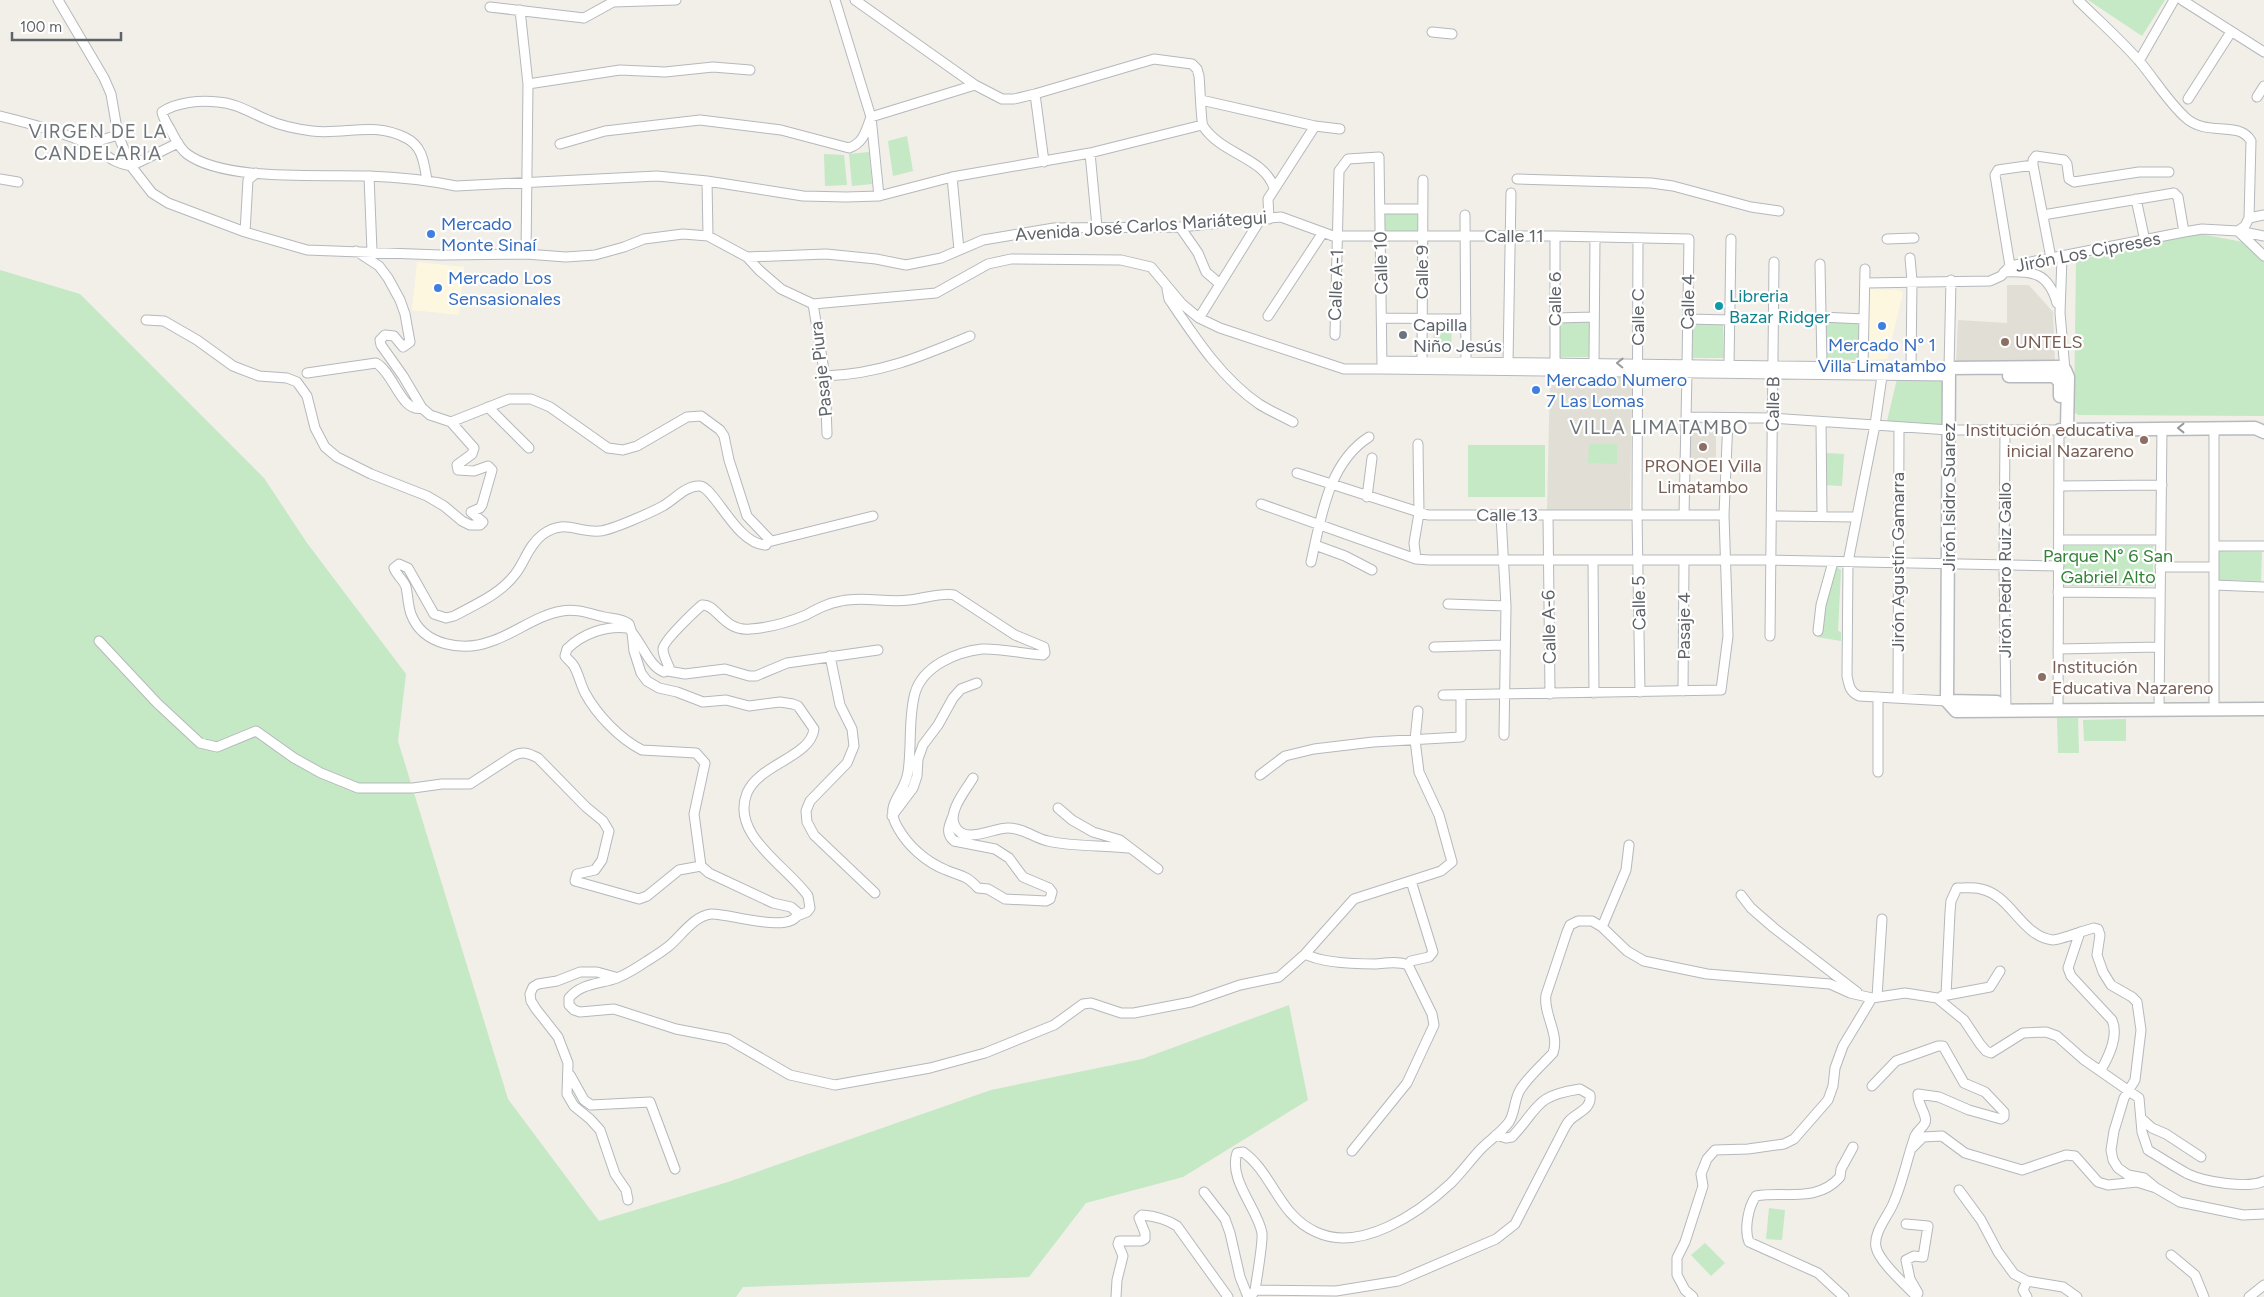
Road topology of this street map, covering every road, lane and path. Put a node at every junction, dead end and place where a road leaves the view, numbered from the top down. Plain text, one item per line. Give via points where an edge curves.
1 (58, 0) edge
2 (676, 0) edge
3 (835, 0) edge
4 (855, 0) edge
5 (2078, 0) edge
6 (2174, 0) edge
7 (2182, 0) edge
8 (490, 7) dead end
9 (520, 10) junction
10 (1432, 32) dead end
11 (2231, 32) junction
12 (1452, 34) dead end
13 (2264, 52) edge
14 (2139, 61) junction
15 (750, 70) dead end
16 (528, 84) junction
17 (975, 85) junction
18 (2264, 86) edge
19 (1035, 94) junction
20 (2257, 97) dead end
21 (2188, 98) dead end
22 (1201, 100) junction
23 (0, 116) edge
24 (871, 117) junction
25 (1202, 125) junction
26 (1315, 126) junction
27 (1340, 129) dead end
28 (118, 135) junction
29 (178, 143) junction
30 (88, 144) junction
31 (560, 144) dead end
32 (1090, 153) junction
33 (1379, 157) joint
34 (1044, 162) junction
35 (2033, 165) junction
36 (131, 166) junction
37 (256, 172) junction
38 (2170, 172) dead end
39 (369, 176) junction
40 (952, 178) junction
41 (0, 179) edge
42 (1518, 179) dead end
43 (427, 180) junction
44 (1423, 180) dead end
45 (707, 181) junction
46 (18, 182) dead end
47 (526, 184) junction
48 (1274, 188) junction
49 (1511, 193) dead end
50 (879, 196) junction
51 (2136, 199) junction
52 (1380, 209) junction
53 (1422, 209) junction
54 (1778, 211) dead end
55 (2259, 214) edge
56 (1465, 215) dead end
57 (2043, 215) junction
58 (1264, 219) junction
59 (1180, 226) junction
60 (1098, 227) junction
61 (2238, 230) junction
62 (244, 232) junction
63 (2184, 232) junction
64 (1322, 234) junction
65 (1422, 235) junction
66 (708, 236) junction
67 (1338, 236) junction
68 (1381, 236) junction
69 (1465, 236) junction
70 (1510, 236) junction
71 (1555, 236) junction
72 (2264, 236) edge
73 (1595, 237) junction
74 (1638, 238) junction
75 (1914, 238) dead end
76 (1689, 239) joint
77 (1731, 239) dead end
78 (1887, 239) dead end
79 (2145, 241) junction
80 (959, 250) junction
81 (355, 251) junction
82 (372, 251) junction
83 (526, 254) junction
84 (747, 256) junction
85 (2264, 256) edge
86 (2062, 257) junction
87 (1910, 258) dead end
88 (2051, 258) junction
89 (1774, 262) dead end
90 (1820, 264) dead end
91 (2007, 268) junction
92 (1865, 269) dead end
93 (1951, 280) junction
94 (1912, 281) junction
95 (1865, 282) junction
96 (1220, 284) junction
97 (1167, 287) junction
98 (813, 304) junction
99 (2060, 313) junction
100 (1268, 316) dead end
101 (1594, 317) junction
102 (1820, 317) junction
103 (1199, 318) junction
104 (1383, 318) junction
105 (1422, 318) junction
106 (1555, 318) junction
107 (1466, 319) junction
108 (1688, 319) junction
109 (1864, 319) junction
110 (146, 320) dead end
111 (1730, 320) junction
112 (1335, 334) dead end
113 (970, 336) dead end
114 (1422, 363) junction
115 (1466, 363) junction
116 (1508, 363) junction
117 (1555, 363) junction
118 (1594, 363) junction
119 (1382, 365) junction
120 (1730, 365) junction
121 (1822, 366) junction
122 (1863, 366) junction
123 (1911, 367) junction
124 (1638, 368) junction
125 (1687, 368) junction
126 (1773, 369) junction
127 (1883, 371) junction
128 (307, 372) dead end
129 (1949, 372) junction
130 (2061, 374) junction
131 (825, 376) junction
132 (422, 408) junction
133 (488, 408) junction
134 (1686, 417) junction
135 (1728, 418) junction
136 (1772, 418) junction
137 (451, 422) junction
138 (1293, 422) dead end
139 (1821, 422) junction
140 (1875, 425) junction
141 (1899, 427) junction
142 (2162, 428) junction
143 (2214, 429) junction
144 (2262, 429) edge
145 (1949, 430) junction
146 (2063, 430) junction
147 (2005, 431) junction
148 (827, 434) dead end
149 (1368, 437) dead end
150 (1418, 444) dead end
151 (529, 448) dead end
152 (1372, 458) dead end
153 (1297, 473) dead end
154 (1332, 484) junction
155 (2162, 485) junction
156 (2060, 486) junction
157 (1367, 497) junction
158 (1261, 504) dead end
159 (1419, 513) junction
160 (1548, 515) junction
161 (1637, 515) junction
162 (1684, 515) junction
163 (1724, 515) junction
164 (873, 516) dead end
165 (1501, 516) junction
166 (1772, 516) junction
167 (1822, 516) junction
168 (1857, 517) junction
169 (1320, 524) junction
170 (2059, 540) junction
171 (2161, 540) junction
172 (768, 542) junction
173 (1315, 546) junction
174 (2214, 546) junction
175 (2264, 546) edge
176 (1416, 559) junction
177 (1504, 560) junction
178 (1548, 560) junction
179 (1593, 560) junction
180 (1771, 560) junction
181 (1638, 561) junction
182 (1726, 561) junction
183 (1311, 562) dead end
184 (1684, 562) junction
185 (1833, 562) junction
186 (1848, 562) junction
187 (1898, 564) junction
188 (1948, 564) junction
189 (2004, 566) junction
190 (2059, 566) junction
191 (2160, 567) junction
192 (2214, 567) junction
193 (1372, 570) dead end
194 (2214, 585) junction
195 (2264, 586) edge
196 (2058, 592) junction
197 (2160, 593) junction
198 (1448, 604) dead end
199 (1506, 606) junction
200 (631, 631) junction
201 (1818, 631) dead end
202 (1770, 636) dead end
203 (98, 640) dead end
204 (1504, 645) junction
205 (1434, 647) dead end
206 (2159, 647) junction
207 (2058, 649) junction
208 (878, 650) dead end
209 (830, 656) junction
210 (668, 671) junction
211 (977, 683) dead end
212 (1683, 691) junction
213 (1640, 692) junction
214 (1594, 693) junction
215 (1550, 694) junction
216 (1443, 695) dead end
217 (1461, 695) junction
218 (1504, 695) junction
219 (1878, 696) junction
220 (1898, 697) junction
221 (1947, 701) junction
222 (2264, 701) edge
223 (2214, 702) junction
224 (2005, 706) junction
225 (2058, 706) junction
226 (2159, 706) junction
227 (2264, 709) edge
228 (1418, 711) dead end
229 (1504, 735) dead end
230 (1415, 740) junction
231 (1878, 772) dead end
232 (1260, 774) dead end
233 (973, 778) dead end
234 (1058, 808) dead end
235 (892, 816) junction
236 (953, 816) junction
237 (1629, 845) dead end
238 (1128, 848) junction
239 (701, 866) junction
240 (1158, 869) dead end
241 (1411, 881) junction
242 (875, 893) dead end
243 (1741, 895) dead end
244 (797, 916) junction
245 (1882, 919) dead end
246 (1602, 927) junction
247 (2080, 932) junction
248 (1305, 954) junction
249 (1408, 965) junction
250 (2000, 971) dead end
251 (618, 978) junction
252 (1871, 997) junction
253 (1941, 997) junction
254 (2101, 1070) junction
255 (569, 1073) junction
256 (1872, 1086) dead end
257 (2129, 1090) junction
258 (2141, 1118) junction
259 (1496, 1135) junction
260 (1853, 1147) dead end
261 (1912, 1148) junction
262 (1352, 1151) dead end
263 (2201, 1156) dead end
264 (675, 1169) dead end
265 (2264, 1181) edge
266 (2156, 1188) junction
267 (1959, 1190) dead end
268 (1204, 1192) dead end
269 (628, 1200) dead end
270 (2264, 1214) edge
271 (1906, 1224) dead end
272 (2171, 1255) dead end
273 (2027, 1281) junction
274 (1832, 1285) junction
275 (2264, 1285) edge
276 (1251, 1295) edge
277 (1116, 1297) edge
278 (1228, 1297) edge
279 (1693, 1297) edge
280 (1835, 1297) edge
281 (1844, 1297) edge
282 (1917, 1297) edge
283 (1921, 1297) edge
284 (2026, 1297) edge
285 (2077, 1297) edge
286 (2204, 1297) edge
287 (2249, 1297) edge

1 - 28 street, Avenida José Carlos Mariátegui via 104,78 111,94
2 - 9 street via 613,2 584,18
3 - 24 street
4 - 17 street
5 - 14 street
6 - 14 street
7 - 11 street
8 - 9 street
9 - 16 street
10 - 12 street
11 - 13 street
11 - 21 street
14 - 55 street via 2186,118 2198,126 2234,129 2248,134
15 - 16 street via 718,67 665,72 620,70
16 - 47 street
17 - 19 street via 1002,99
17 - 24 street
18 - 20 street
19 - 22 street via 1154,59 1192,64 1197,69
19 - 34 street
22 - 25 street
22 - 26 street
23 - 30 street
24 - 31 street via 863,138 849,148 781,130 700,120 605,132
24 - 50 street
25 - 32 street
25 - 48 street via 1223,147 1254,163
26 - 27 street
26 - 48 street
28 - 30 street
28 - 36 street, Avenida José Carlos Mariátegui
29 - 36 street
29 - 37 street via 187,154 200,161 222,168
29 - 43 street via 162,112 203,101 232,103 269,120 314,131 388,130 408,139 420,150
30 - 36 street via 109,159
32 - 34 street
32 - 60 street
33 - 52 street, Calle 10
33 - 67 street, Calle A-1 via 1348,160 1339,171
34 - 40 street
35 - 38 street via 2036,156 2064,160 2069,179 2074,182 2139,172
35 - 57 street
35 - 91 street via 1998,170 1996,175
36 - 62 street, Avenida José Carlos Mariátegui via 152,193 168,203
37 - 39 street
37 - 62 street via 248,180
39 - 43 street
39 - 82 street
40 - 50 street
40 - 80 street
41 - 46 street
42 - 54 street via 1651,183 1674,186 1751,208
43 - 47 street via 456,186
44 - 53 street, Calle 9
45 - 47 street via 657,176
45 - 50 street via 804,196
45 - 66 street
47 - 83 street
48 - 58 street
49 - 70 street
51 - 57 street
51 - 63 street via 2174,192 2178,197
51 - 79 street
52 - 53 street
52 - 68 street, Calle 10
53 - 65 street, Calle 9
55 - 61 street
56 - 69 street
57 - 88 street
58 - 59 street, Avenida José Carlos Mariátegui
58 - 64 street, Avenida José Carlos Mariátegui via 1281,217
58 - 96 street
59 - 60 street, Avenida José Carlos Mariátegui
59 - 96 street via 1206,272
60 - 80 street, Avenida José Carlos Mariátegui via 1054,228 1013,234 983,240
61 - 63 street, Jirón Los Cipreses
61 - 72 street, Jirón Los Cipreses
61 - 85 street
62 - 81 street, Avenida José Carlos Mariátegui via 307,250
63 - 79 street, Jirón Los Cipreses
64 - 67 street, Avenida José Carlos Mariátegui
64 - 100 street
65 - 68 street, Calle 11
65 - 69 street, Calle 11
65 - 105 street, Calle 9
66 - 83 street, Avenida José Carlos Mariátegui via 662,235 595,255
66 - 84 street, Avenida José Carlos Mariátegui
67 - 68 street, Calle 11
67 - 112 street, Calle A-1
68 - 104 street, Calle 10
69 - 70 street, Calle 11
69 - 107 street
70 - 71 street, Calle 11
70 - 116 street
71 - 73 street, Calle 11
71 - 106 street, Calle 6
73 - 74 street, Calle 11
73 - 101 street
74 - 76 street, Calle 11
74 - 124 street, Calle C
75 - 78 street
76 - 108 street, Calle 4
77 - 111 street
79 - 86 street, Jirón Los Cipreses
80 - 84 street, Avenida José Carlos Mariátegui via 906,266 826,254
81 - 82 street, Avenida José Carlos Mariátegui
81 - 132 street via 379,266 400,300 410,342 403,347 394,336 386,335 382,336 380,344
82 - 83 street, Avenida José Carlos Mariátegui via 440,255
84 - 98 street via 782,289
86 - 88 street, Jirón Los Cipreses
86 - 99 street
87 - 94 street
88 - 91 street, Jirón Los Cipreses
89 - 126 street, Calle B
90 - 102 street
91 - 93 street, Jirón Los Cipreses via 1990,281
91 - 99 street via 2028,271 2046,280
92 - 95 street
93 - 94 street, Jirón Los Cipreses
93 - 129 street, Jirón Isidro Suarez
94 - 95 street, Jirón Los Cipreses
94 - 123 street
95 - 109 street
96 - 103 street
97 - 98 street via 1145,264 1089,258 1011,259 988,264 936,293
97 - 103 street
97 - 138 street via 1169,299 1202,348 1224,372 1258,403
98 - 131 street, Pasaje Piura
99 - 130 street
101 - 106 street
101 - 118 street
102 - 109 street
102 - 121 street
103 - 119 street via 1239,336 1344,369
104 - 105 street
104 - 119 street, Calle 10
105 - 107 street
105 - 114 street, Calle 9
106 - 117 street, Calle 6
107 - 115 street
108 - 111 street
108 - 125 street, Calle 4
109 - 122 street
110 - 137 street via 164,321 233,366 258,376 297,382 307,396 315,428 325,447 337,457 427,496 470,525 480,525 483,522 471,512 482,505 492,470 488,466 458,470 457,464 472,454 474,448
111 - 120 street
113 - 131 street via 879,370
114 - 115 street
114 - 119 street
115 - 116 street
116 - 117 street
117 - 118 street
124 -> 118 street
119 - 124 street
120 - 125 street
120 - 126 street
121 - 122 street
121 - 126 street
122 - 127 street
123 - 127 street
123 - 129 street
124 - 125 street
124 - 161 street, Calle C
125 - 126 street
125 - 134 street, Calle 4
126 - 127 street
126 - 136 street, Calle B
127 - 129 street
127 - 140 street
128 - 132 street via 376,364 409,407 415,410
129 - 130 street via 2059,367
129 - 145 street, Jirón Isidro Suarez
130 - 146 street via 2068,377
131 - 148 street, Pasaje Piura
132 - 137 street via 430,415
133 - 137 street
133 - 151 street
133 - 172 street via 509,399 542,402 603,445 623,450 637,446 687,417 701,416 724,436 747,516 766,535
134 - 135 street
134 - 162 street, Calle 4
135 - 136 street
135 - 163 street
136 - 139 street
136 - 166 street, Calle B
139 - 140 street
139 - 167 street
140 - 141 street
140 - 168 street
141 - 145 street
141 - 187 street, Jirón Agustín Gamarra
143 -> 142 street
142 - 146 street
142 - 155 street
143 - 144 street
143 - 174 street
145 - 147 street
145 - 188 street, Jirón Isidro Suarez
146 - 147 street
146 - 156 street
147 - 189 street, Jirón Pedro Ruiz Gallo
149 - 154 street via 1344,459
150 - 159 street
152 - 157 street
153 - 154 street, Calle 13
154 - 157 street, Calle 13
154 - 169 street
155 - 156 street
155 - 171 street
156 - 170 street
157 - 159 street, Calle 13
158 - 169 street
159 - 165 street, Calle 13
159 - 176 street via 1414,542
160 - 161 street, Calle 13
160 - 165 street, Calle 13
160 - 178 street, Calle A-6
161 - 162 street, Calle 13
161 - 181 street, Calle 5
162 - 163 street, Calle 13
163 - 182 street
164 - 172 street
165 - 177 street
166 - 167 street
166 - 180 street, Calle B
167 - 168 street
168 - 186 street
169 - 173 street
169 - 176 street
170 - 171 street
170 - 190 street
171 - 191 street
172 - 200 street via 762,545 747,536 729,520 709,491 702,486 692,486 663,506 607,530 583,530 570,526 553,528 530,548 516,573 500,590 454,616 446,618 434,614 408,568 398,564 394,568 406,586 410,613 416,624 440,643 478,645 494,641 518,628 561,611 572,610 625,621
173 - 183 street
173 - 193 street
174 - 175 street
174 - 192 street
176 - 177 street
177 - 178 street
177 - 199 street
178 - 179 street
178 - 215 street, Calle A-6
179 - 181 street
179 - 214 street
180 - 182 street
180 - 185 street
180 - 202 street, Calle B
181 - 184 street
181 - 213 street, Calle 5
182 - 184 street
182 - 212 street via 1728,636 1722,690
184 - 212 street, Pasaje 4
185 - 186 street
185 - 201 street
186 - 187 street
186 - 219 street via 1846,663 1849,687 1859,696
187 - 188 street
187 - 220 street, Jirón Agustín Gamarra
188 - 189 street
188 - 221 street, Jirón Isidro Suarez
189 - 190 street
189 - 224 street, Jirón Pedro Ruiz Gallo
190 - 196 street
191 - 192 street
191 - 197 street
192 - 194 street
194 - 195 street
194 - 223 street
196 - 197 street
196 - 207 street
197 - 206 street
198 - 199 street
199 - 204 street
200 - 210 street via 656,668
200 - 239 street via 615,627 596,631 572,643 565,656 574,665 595,709 634,746 658,752 696,753 702,757 706,768 694,814
200 - 244 street via 641,673 659,688 703,702 726,700 749,706 780,702 793,704 814,728 813,739 808,745 779,762 753,784 746,797 743,814 749,831 808,896 810,908
203 - 239 street via 157,703 204,745 217,747 256,731 294,758 358,788 470,784 513,756 528,753 538,758 603,821 609,831 602,860 595,870 576,874 575,881 639,899 679,870
204 - 205 street
204 - 218 street
206 - 207 street
206 - 226 street
207 - 225 street
208 - 209 street
209 - 210 street via 787,663 756,676 725,669 685,674
209 - 242 street via 840,705 852,729 854,746 847,763 810,801 806,811 807,822 814,835
210 - 235 street via 663,646 672,633 705,605 730,626 751,629 804,616 822,606 855,598 895,602 933,598 947,593 966,601 1015,635 1044,646 1043,655 983,649 964,653 929,672 915,693 908,773 892,807
211 - 235 street via 961,689 923,745 913,788
212 - 213 street
213 - 214 street
214 - 215 street
215 - 218 street
216 - 217 street
217 - 218 street
217 - 230 street via 1461,737
218 - 229 street
219 - 220 street
219 - 231 street
220 - 221 street
221 - 224 street
221 - 224 street via 1956,710
222 - 223 street
223 - 226 street
224 - 225 street
225 - 226 street
226 - 227 street
228 - 230 street
230 - 232 street via 1314,749 1285,756
230 - 241 street via 1419,772 1439,815 1452,862 1441,871
233 - 236 street
234 - 238 street via 1072,820 1093,832 1120,840
235 - 236 street via 910,846 944,870 970,878 978,888 988,889 1005,899 1050,899 1050,888 1023,877 1009,858 999,851 954,841 947,829
236 - 238 street via 956,828 966,835 1009,828 1045,841
237 - 246 street via 1626,870
238 - 240 street
239 - 244 street via 709,873 796,910
241 - 248 street via 1354,899
241 - 249 street via 1433,952 1429,957
243 - 252 street via 1774,928
244 - 251 street via 779,923 720,914 701,917 667,947
245 - 252 street
246 - 252 street via 1627,951 1668,967 1706,974 1830,984
246 - 259 street via 1592,921 1578,921 1570,925 1546,995 1555,1047 1553,1053 1520,1090 1508,1122
247 - 253 street via 2055,940 2044,938 1994,895 1981,889 1957,888 1951,900
247 - 254 street via 2068,968 2115,1027 2108,1057
247 - 257 street via 2098,929 2097,955 2107,982 2137,1002 2141,1030 2135,1080
248 - 249 street via 1314,959
248 - 251 street via 1279,977 1240,985 1191,1002 1127,1013 1091,1003 1083,1004 1054,1025 985,1053 930,1068 835,1085 790,1075 728,1039 676,1029 614,1009 580,1012 569,1005 571,994 586,986
249 - 262 street via 1432,1014 1434,1025 1407,1083
250 - 253 street via 1990,987
251 - 255 street via 597,972 580,972 533,987 531,1001 558,1037
252 - 253 street via 1905,993
252 - 279 street via 1843,1046 1828,1100 1794,1139 1784,1144 1716,1150 1707,1159 1701,1174 1703,1186 1676,1267 1685,1290
253 - 254 street via 1964,1020 1986,1051 1991,1052 2023,1033 2046,1032 2057,1036
254 - 257 street
255 - 264 street via 584,1100 591,1105 650,1102
255 - 269 street via 567,1094 574,1106 600,1130
256 - 261 street via 1896,1061 1943,1046 1966,1084 1990,1096 2004,1112 2001,1119 1995,1118 1939,1097 1918,1094 1926,1120 1914,1136
257 - 258 street via 2139,1098
257 - 266 street via 2114,1131 2113,1160 2128,1175 2144,1178
258 - 263 street via 2152,1128
258 - 265 street via 2148,1150 2190,1175 2240,1186
259 - 276 street via 1452,1182 1409,1214 1380,1230 1358,1238 1343,1239 1314,1232 1294,1216 1282,1205 1253,1161 1240,1151 1236,1157 1243,1191 1262,1231
259 - 276 street via 1512,1137 1537,1104 1561,1092 1580,1089 1590,1095 1588,1106 1569,1120 1562,1131 1515,1224 1496,1239 1398,1281 1336,1291
260 - 274 street via 1840,1177 1828,1187 1790,1196 1756,1196 1752,1201 1746,1234 1749,1242 1818,1273
261 - 266 street via 1923,1137 1942,1136 1965,1153 2022,1170 2066,1155 2075,1156 2098,1182 2108,1185 2137,1182
261 - 282 street via 1875,1246 1880,1257
266 - 270 street via 2180,1202 2243,1215
267 - 273 street via 2014,1274
268 - 276 street via 1225,1219 1240,1277
271 - 283 street via 1928,1226 1923,1257 1914,1256 1906,1260 1910,1279
272 - 286 street via 2195,1275
273 - 284 street via 2023,1290
273 - 285 street via 2064,1287
274 - 280 street
274 - 281 street
275 - 287 street
277 - 278 street via 1123,1256 1119,1240 1145,1239 1139,1218 1142,1215 1169,1220 1177,1226

